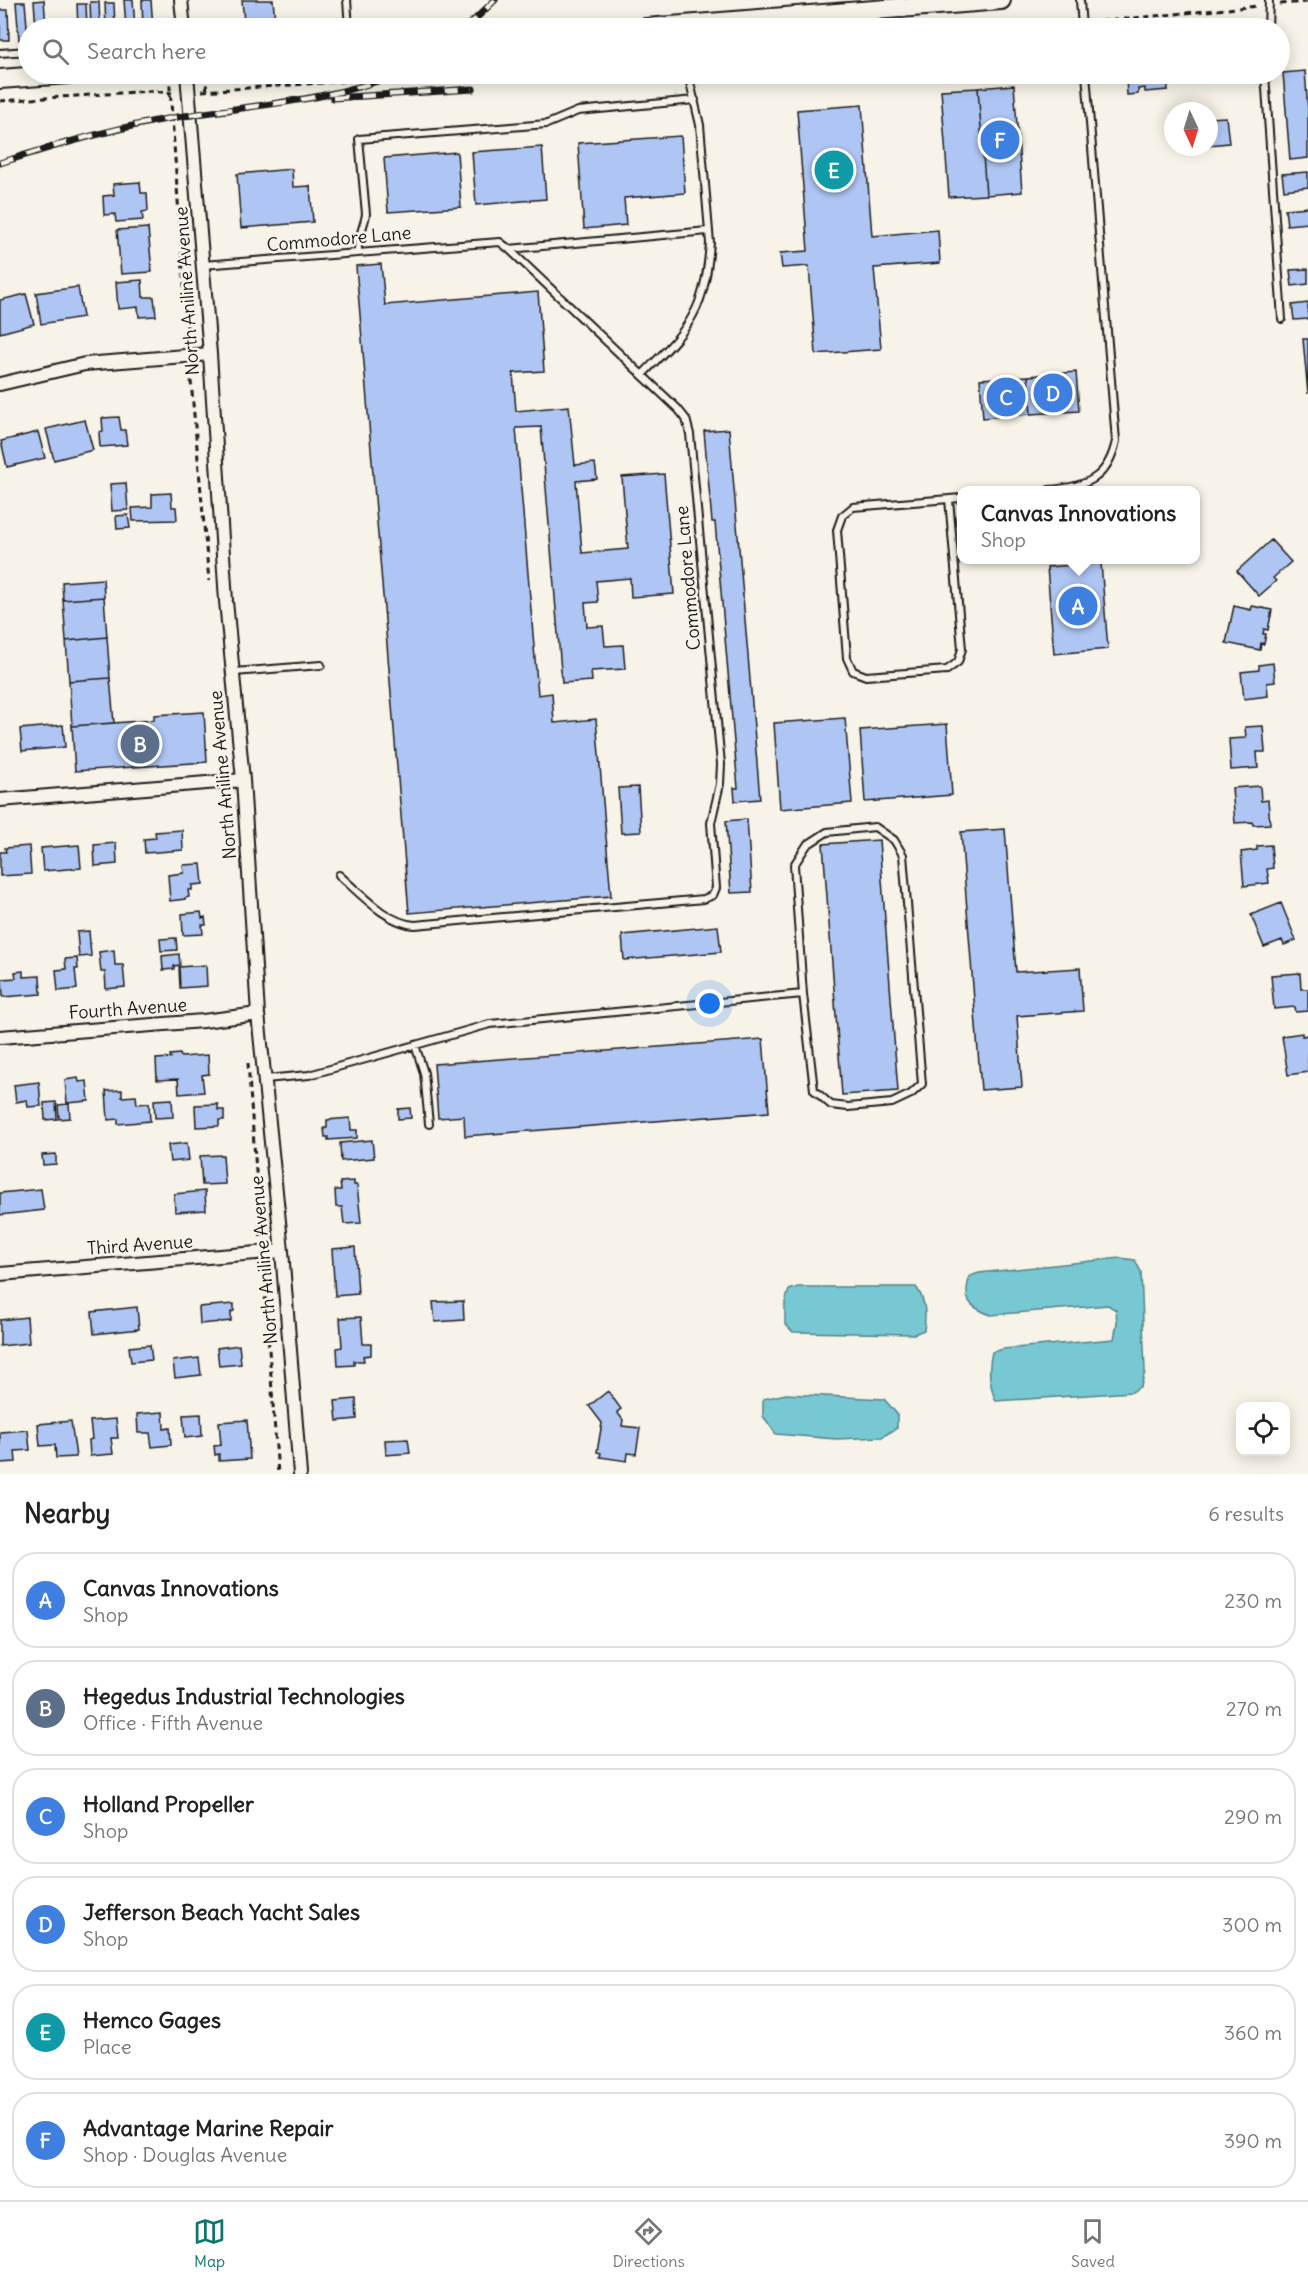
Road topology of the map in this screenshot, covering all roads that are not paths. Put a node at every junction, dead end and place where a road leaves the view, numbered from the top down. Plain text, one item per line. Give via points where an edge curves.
1 (181, 0) edge
2 (347, 0) edge
3 (1001, 0) edge
4 (1080, 0) edge
5 (1269, 3) edge
6 (183, 18) edge
7 (348, 18) edge
8 (787, 18) edge
9 (1081, 18) edge
10 (1268, 18) edge
11 (18, 52) edge
12 (0, 53) edge
13 (18, 78) edge
14 (0, 79) edge
15 (189, 84) edge
16 (691, 84) edge
17 (1087, 84) edge
18 (1266, 84) edge
19 (695, 99) junction
20 (708, 231) junction
21 (509, 249) junction
22 (358, 252) junction
23 (203, 265) junction
24 (1282, 319) dead end
25 (210, 354) junction
26 (642, 375) junction
27 (0, 384) edge
28 (1077, 486) edge
29 (957, 498) edge
30 (949, 499) junction
31 (321, 665) dead end
32 (234, 672) junction
33 (243, 780) junction
34 (0, 800) edge
35 (339, 875) dead end
36 (803, 994) junction
37 (258, 1014) junction
38 (0, 1037) edge
39 (415, 1046) junction
40 (265, 1079) junction
41 (429, 1124) dead end
42 (282, 1251) junction
43 (0, 1274) edge
44 (300, 1474) edge

1 - 6 street
2 - 7 lane
3 - 8 street
4 - 9 lane
5 - 10 lane
11 - 12 lane
13 - 14 street
15 - 23 street, North Aniline Avenue
16 - 19 lane
17 - 28 lane via 1116,441 1110,462 1096,477
18 - 24 lane
19 - 20 lane
19 - 22 lane via 578,111 547,124 359,139 366,214 358,235
20 - 21 lane
20 - 26 lane via 705,277 694,314
21 - 22 lane, Commodore Lane via 500,242 487,242
21 - 26 lane, Commodore Lane
22 - 23 lane, Commodore Lane
23 - 25 street, North Aniline Avenue
25 - 27 street via 85,364
25 - 32 street, North Aniline Avenue
26 - 35 lane, Commodore Lane via 678,409 690,434 721,764 711,822 716,888 713,896 415,925 391,918
29 - 30 lane
30 - 30 lane via 853,507 842,516 837,530 847,658 853,671 866,676 946,669 958,662 962,649
31 - 32 lane
32 - 33 street, North Aniline Avenue
33 - 34 street
33 - 37 street, North Aniline Avenue
36 - 36 lane via 814,1090 831,1105 892,1103 922,1084 903,855 894,840 875,827 827,832 807,845 794,865
36 - 39 lane via 490,1024
37 - 38 street, Fourth Avenue
37 - 40 street, North Aniline Avenue
39 - 40 lane via 309,1075
39 - 41 lane via 424,1072
40 - 42 street, North Aniline Avenue
42 - 43 street, Third Avenue
42 - 44 street, North Aniline Avenue

